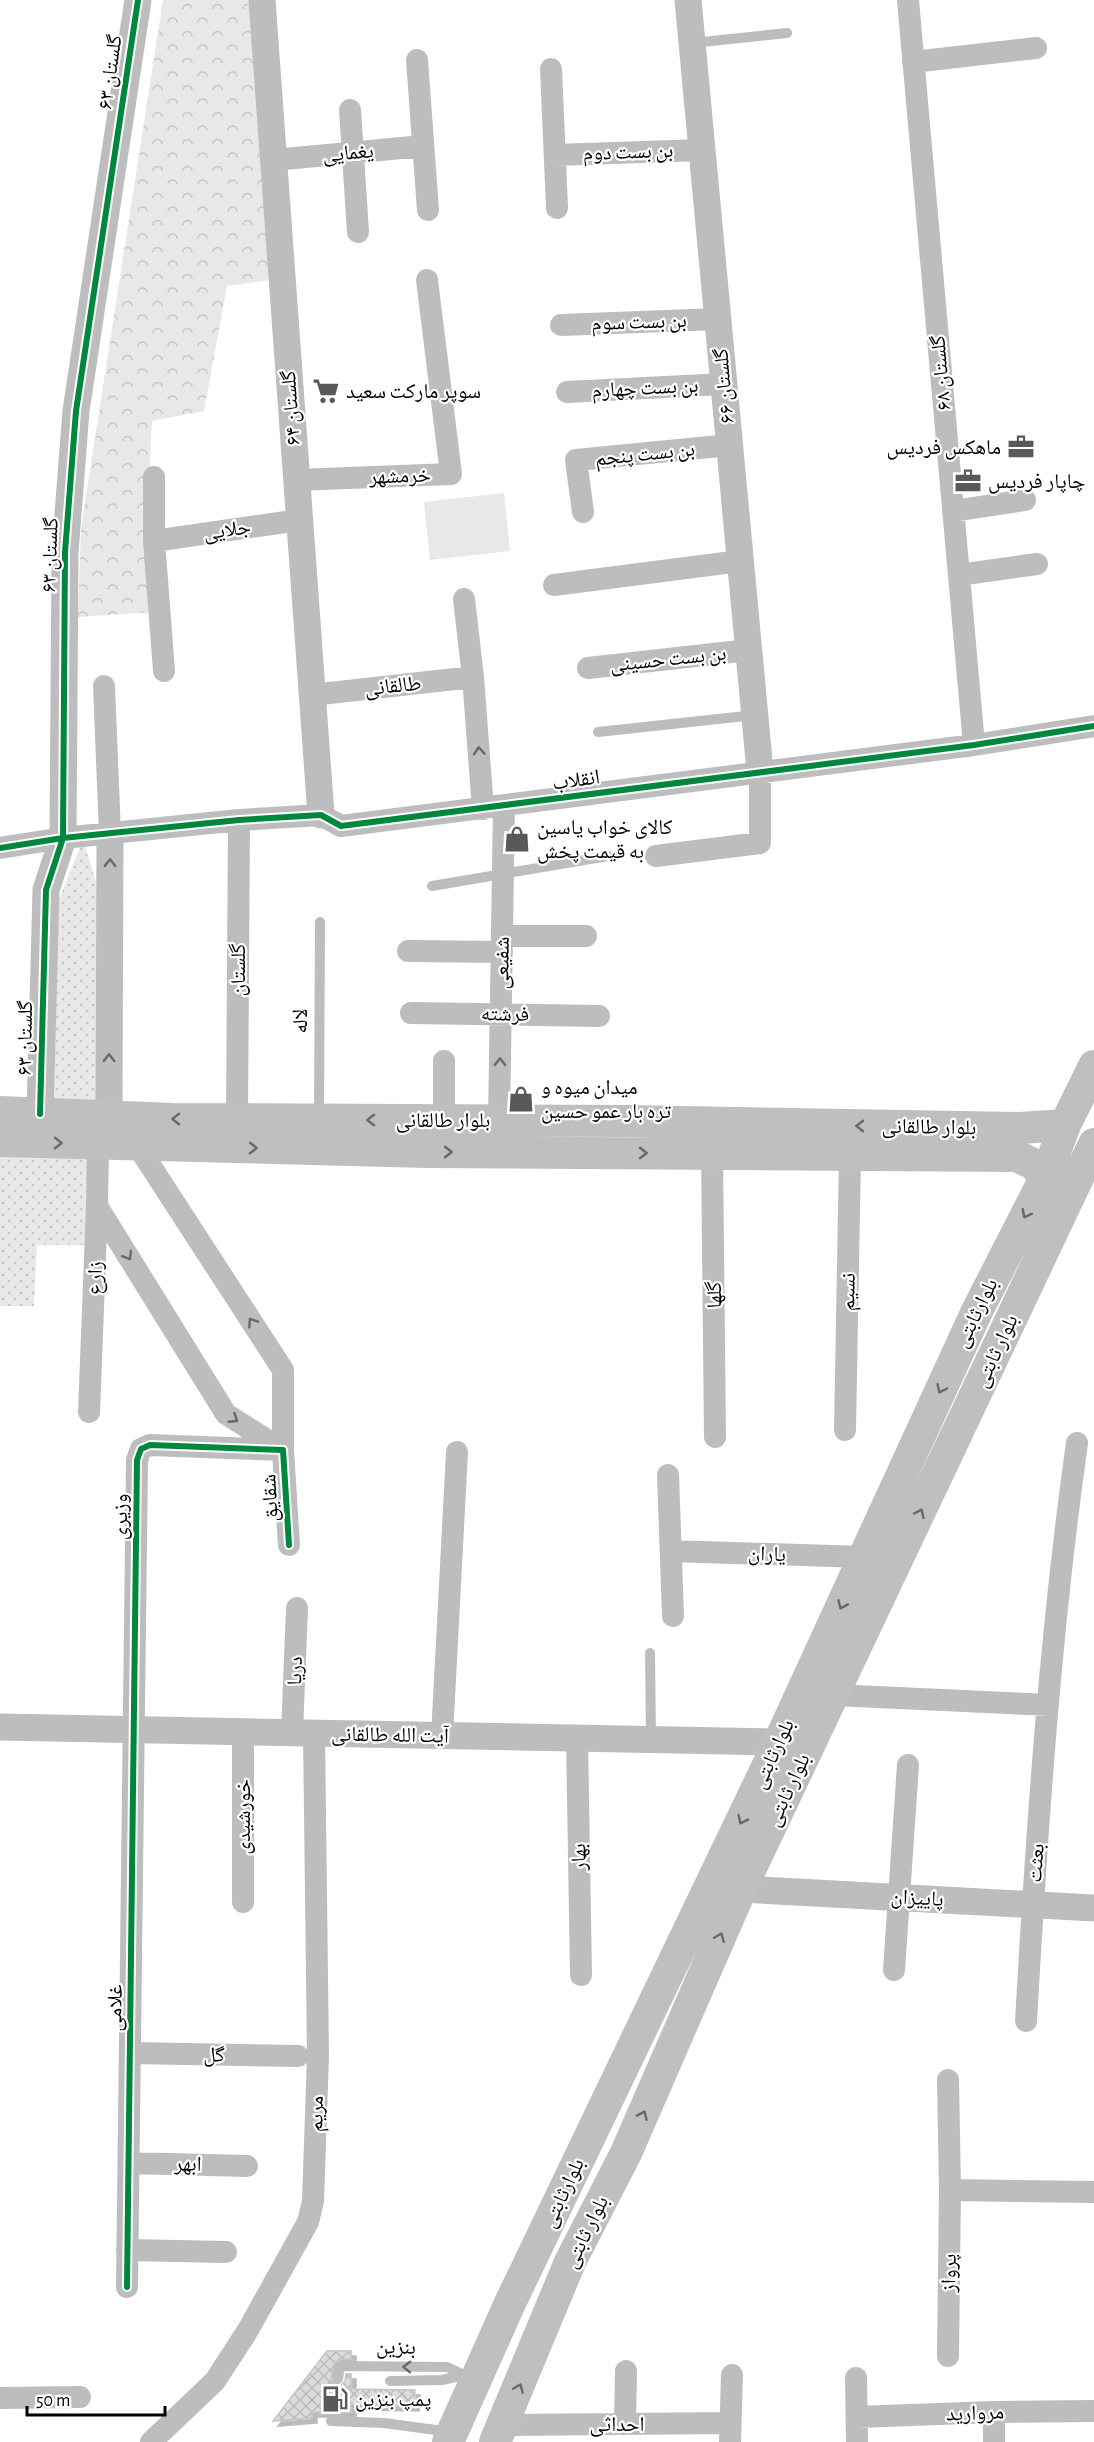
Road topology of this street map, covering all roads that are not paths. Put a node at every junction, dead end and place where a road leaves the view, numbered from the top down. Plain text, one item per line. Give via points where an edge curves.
1 (138, 0) edge
2 (262, 0) edge
3 (688, 0) edge
4 (908, 0) edge
5 (787, 33) dead end
6 (692, 43) junction
7 (1036, 48) dead end
8 (417, 60) dead end
9 (913, 62) junction
10 (550, 69) dead end
11 (350, 110) dead end
12 (423, 146) junction
13 (702, 150) junction
14 (353, 153) junction
15 (555, 155) junction
16 (273, 160) junction
17 (557, 208) dead end
18 (428, 210) dead end
19 (358, 232) dead end
20 (427, 280) dead end
21 (718, 320) junction
22 (561, 325) dead end
23 (724, 384) junction
24 (567, 392) dead end
25 (730, 445) junction
26 (154, 477) dead end
27 (297, 480) junction
28 (1025, 500) dead end
29 (953, 510) junction
30 (583, 512) dead end
31 (300, 519) junction
32 (154, 540) junction
33 (740, 561) junction
34 (1037, 564) dead end
35 (959, 575) junction
36 (554, 585) dead end
37 (464, 599) dead end
38 (749, 650) junction
39 (588, 668) dead end
40 (164, 671) dead end
41 (473, 677) junction
42 (104, 686) dead end
43 (312, 694) junction
44 (755, 715) junction
45 (1094, 726) edge
46 (598, 732) dead end
47 (974, 745) junction
48 (760, 771) junction
49 (494, 808) junction
50 (321, 815) junction
51 (239, 820) junction
52 (110, 834) junction
53 (63, 838) junction
54 (0, 848) edge
55 (608, 856) dead end
56 (656, 856) dead end
57 (503, 874) junction
58 (432, 886) dead end
59 (320, 922) dead end
60 (586, 936) dead end
61 (502, 944) junction
62 (408, 951) dead end
63 (411, 1013) dead end
64 (501, 1014) junction
65 (600, 1016) dead end
66 (444, 1061) dead end
67 (1094, 1066) edge
68 (0, 1112) edge
69 (40, 1114) junction
70 (237, 1119) junction
71 (320, 1120) junction
72 (444, 1120) junction
73 (499, 1120) junction
74 (1065, 1125) junction
75 (103, 1130) junction
76 (0, 1141) edge
77 (1019, 1142) junction
78 (1094, 1144) edge
79 (137, 1145) junction
80 (712, 1154) junction
81 (850, 1155) junction
82 (1046, 1176) junction
83 (98, 1206) junction
84 (89, 1412) dead end
85 (845, 1430) dead end
86 (715, 1437) dead end
87 (1077, 1443) dead end
88 (283, 1450) junction
89 (457, 1452) dead end
90 (668, 1474) dead end
91 (289, 1545) dead end
92 (869, 1546) junction
93 (671, 1551) junction
94 (897, 1560) junction
95 (297, 1608) dead end
96 (673, 1616) dead end
97 (650, 1653) dead end
98 (834, 1695) junction
99 (1048, 1705) junction
100 (0, 1727) edge
101 (135, 1730) junction
102 (243, 1732) junction
103 (303, 1733) junction
104 (442, 1736) junction
105 (577, 1738) junction
106 (651, 1740) junction
107 (779, 1742) junction
108 (908, 1765) dead end
109 (741, 1889) junction
110 (898, 1897) junction
111 (243, 1902) dead end
112 (1033, 1904) junction
113 (1094, 1908) edge
114 (894, 1970) dead end
115 (581, 1975) dead end
116 (1026, 2021) dead end
117 (130, 2053) junction
118 (298, 2056) dead end
119 (948, 2080) dead end
120 (606, 2101) junction
121 (626, 2152) junction
122 (129, 2163) junction
123 (247, 2166) dead end
124 (950, 2190) junction
125 (1094, 2192) edge
126 (561, 2198) junction
127 (127, 2250) junction
128 (226, 2252) dead end
129 (570, 2262) junction
130 (127, 2287) dead end
131 (948, 2355) dead end
132 (474, 2368) junction
133 (626, 2371) dead end
134 (732, 2376) dead end
135 (856, 2378) dead end
136 (338, 2379) dead end
137 (390, 2381) dead end
138 (80, 2397) dead end
139 (0, 2398) edge
140 (1094, 2411) edge
141 (994, 2412) junction
142 (857, 2417) junction
143 (332, 2421) dead end
144 (625, 2424) junction
145 (500, 2433) edge
146 (730, 2433) edge
147 (151, 2442) edge
148 (448, 2442) edge
149 (856, 2442) edge
150 (994, 2442) edge

1 - 53 street, گلستان ۶۳ via 76,411 65,552
2 - 16 street, گلستان ۶۴
3 - 6 street, گلستان ۶۶
4 - 9 street, گلستان ۶۸
5 - 6 lane
6 - 13 street, گلستان ۶۶
7 - 9 street
8 - 12 street
9 - 29 street, گلستان ۶۸
10 - 15 street
11 - 14 street
12 - 14 street, یغمایی
12 - 18 street
13 - 15 street, بن بست دوم
13 - 21 street, گلستان ۶۶
14 - 16 street, یغمایی
14 - 19 street
15 - 17 street
16 - 27 street, گلستان ۶۴
20 - 27 street, خرمشهر via 451,474
21 - 22 street, بن بست سوم
21 - 23 street, گلستان ۶۶
23 - 24 street, بن بست چهارم
23 - 25 street, گلستان ۶۶
25 - 30 street, بن بست پنجم via 576,460
25 - 33 street, گلستان ۶۶
26 - 32 street
27 - 31 street, گلستان ۶۴
28 - 29 street
29 - 35 street, گلستان ۶۸
31 - 32 street, جلایی
31 - 43 street, گلستان ۶۴
32 - 40 street
33 - 36 street
33 - 38 street, گلستان ۶۶
34 - 35 street
35 - 47 street, گلستان ۶۸
37 - 41 street, شفیعی
38 - 39 street, بن بست حسینی
38 - 44 street, گلستان ۶۶
41 - 43 street, طالقانی
49 -> 41 street, شفیعی
42 - 52 street
43 - 50 street, گلستان ۶۴
44 - 46 lane
44 - 48 street, گلستان ۶۶
45 - 47 street, انقلاب
47 - 48 street, انقلاب
48 - 49 street, انقلاب
48 - 56 street via 760,843
49 - 50 street, انقلاب via 341,826
49 - 57 street, شفیعی
50 - 51 street, انقلاب
51 - 52 street, انقلاب
51 - 70 street, گلستان
52 - 53 street, انقلاب
75 -> 52 street
53 - 54 street, انقلاب
53 - 69 street, گلستان ۶۳ via 46,891
55 - 57 lane
57 - 58 lane
57 - 61 street, شفیعی
59 - 71 lane, لاله
60 - 61 street
61 - 62 street
61 - 64 street, شفیعی
63 - 64 street, فرشته
64 - 65 street, فرشته
73 -> 64 street, شفیعی
66 - 72 street
67 - 74 main road, بلوارثابتی
68 - 69 main road, بلوار طالقانی
69 - 75 main road, بلوار طالقانی
70 - 71 main road, بلوار طالقانی
70 -> 75 main road, بلوار طالقانی
72 -> 71 main road, بلوار طالقانی
72 - 73 main road, بلوار طالقانی
77 -> 73 main road, بلوار طالقانی
74 - 77 main road, بلوار طالقانی
74 - 82 main road, بلوارثابتی
76 -> 75 main road, بلوار طالقانی
75 - 79 main road, بلوار طالقانی
75 - 83 street, زارع
77 - 81 main road, بلوار طالقانی
77 - 82 main road
94 -> 78 main road, بلوار ثابتی
79 -> 80 main road, بلوار طالقانی
88 -> 79 street, شقایق via 283,1370
80 - 81 main road, بلوار طالقانی
80 - 86 street, گلها
81 - 85 street, نسیم
82 -> 92 main road, بلوارثابتی via 976,1311
83 - 84 street, زارع
83 -> 88 street, شقایق via 226,1413
87 - 99 street, بعثت
88 - 91 street, شقایق
88 - 101 street, وزیری via 150,1445 141,1449 137,1460
89 - 104 street
90 - 93 street
92 - 93 street, یاران
92 - 94 main road via 881,1559
92 -> 107 main road, بلوارثابتی
93 - 96 street
94 - 98 main road, بلوار ثابتی
95 - 103 street, دریا
97 - 106 lane
98 - 99 street
98 - 109 main road, بلوار ثابتی
99 - 112 street, بعثت
100 - 101 street, آیت الله طالقانی
101 - 102 street, آیت الله طالقانی
101 - 117 street, غلامی
102 - 103 street, آیت الله طالقانی
102 - 111 street, خورشیدی
103 - 104 street, آیت الله طالقانی
103 - 147 street, مریم via 318,2056 313,2201 308,2222 215,2381
104 - 105 street, آیت الله طالقانی
105 - 106 street, آیت الله طالقانی
105 - 115 street, بهار
106 - 107 street, آیت الله طالقانی
107 -> 120 main road, بلوارثابتی
108 - 110 street
109 - 110 street, پاییزان
121 -> 109 main road, بلوار ثابتی
110 - 112 street, پاییزان
110 - 114 street
112 - 113 street, پاییزان
112 - 116 street, بعثت
117 - 118 street, گل
117 - 122 street, غلامی
119 - 124 street, پرواز
120 - 121 main road via 590,2164 596,2171 607,2172
120 - 126 main road, بلوارثابتی
121 - 129 main road, بلوار ثابتی
122 - 123 street, ابهر
122 - 127 street, غلامی
124 - 125 street
124 - 131 street, پرواز
126 - 129 main road via 583,2188 592,2200
126 - 132 main road, بلوارثابتی
127 - 128 street
127 - 130 street, غلامی
145 -> 129 main road, بلوار ثابتی
132 -> 136 lane, بنزین via 340,2366
132 - 137 lane via 442,2380
132 - 148 main road, بلوارثابتی
133 - 144 street
134 - 146 street
135 - 142 street
138 - 139 street
140 - 141 street, مروارید
141 - 142 street, مروارید
141 - 150 street
142 - 149 street
143 - 148 lane via 385,2418 436,2430
144 - 145 street, احداثی
144 - 146 street, احداثی

